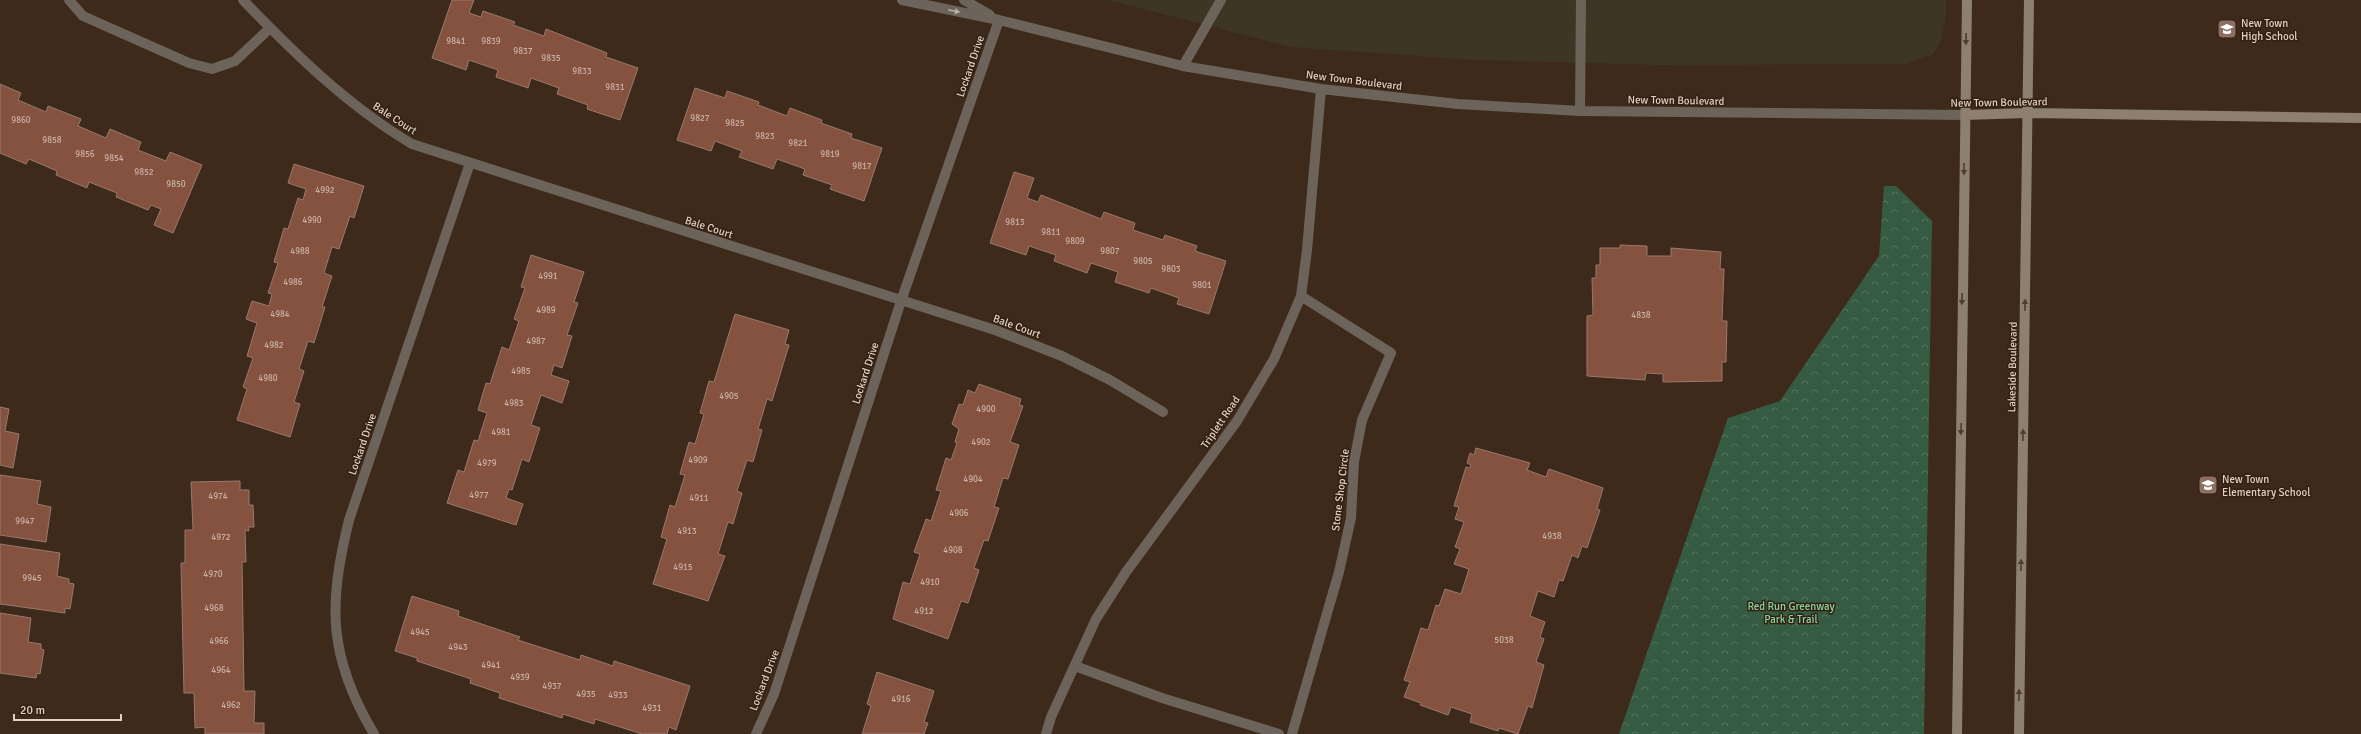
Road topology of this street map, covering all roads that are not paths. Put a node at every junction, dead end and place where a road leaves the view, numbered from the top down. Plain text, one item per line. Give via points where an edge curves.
1 (69, 0) edge
2 (243, 0) edge
3 (902, 0) edge
4 (964, 0) edge
5 (1221, 0) edge
6 (1581, 0) edge
7 (1967, 0) edge
8 (2029, 0) edge
9 (998, 20) junction
10 (270, 28) junction
11 (1183, 66) junction
12 (1321, 89) junction
13 (1580, 111) junction
14 (2027, 113) junction
15 (1965, 115) junction
16 (2361, 118) edge
17 (470, 163) junction
18 (1301, 296) junction
19 (901, 301) junction
20 (1163, 412) dead end
21 (1075, 666) junction
22 (374, 734) edge
23 (756, 734) edge
24 (1046, 734) edge
25 (1279, 734) edge
26 (1292, 734) edge
27 (1957, 734) edge
28 (2019, 734) edge

1 - 10 street via 83,16 189,63 212,69 235,61
2 - 10 street, Bale Court
3 -> 9 street, New Town Boulevard
4 - 9 street, New Town Boulevard
5 - 11 street
6 - 13 street
7 -> 15 main road
8 - 14 main road, Lakeside Boulevard
9 - 11 street, New Town Boulevard
9 - 19 street, Lockard Drive
10 - 17 street, Bale Court via 345,97 380,124 412,144
11 - 12 street, New Town Boulevard
12 - 13 street, New Town Boulevard via 1458,104
12 - 18 street, Triplett Road
13 - 15 street, New Town Boulevard
14 - 15 main road, New Town Boulevard
14 - 16 main road, New Town Boulevard
28 -> 14 main road, Lakeside Boulevard
15 -> 27 main road
17 - 19 street, Bale Court
17 - 22 street, Lockard Drive via 349,520 338,564 335,612 339,658 356,704
18 - 21 street, Triplett Road via 1274,360 1237,421 1126,572 1096,619
18 - 26 street, Stone Shop Circle via 1391,353 1362,420 1354,462 1351,518 1339,572
19 - 20 street, Bale Court via 995,330 1062,356 1110,380
19 - 23 street, Lockard Drive via 774,694
21 - 24 street, Triplett Road via 1051,717
21 - 25 street via 1162,698

